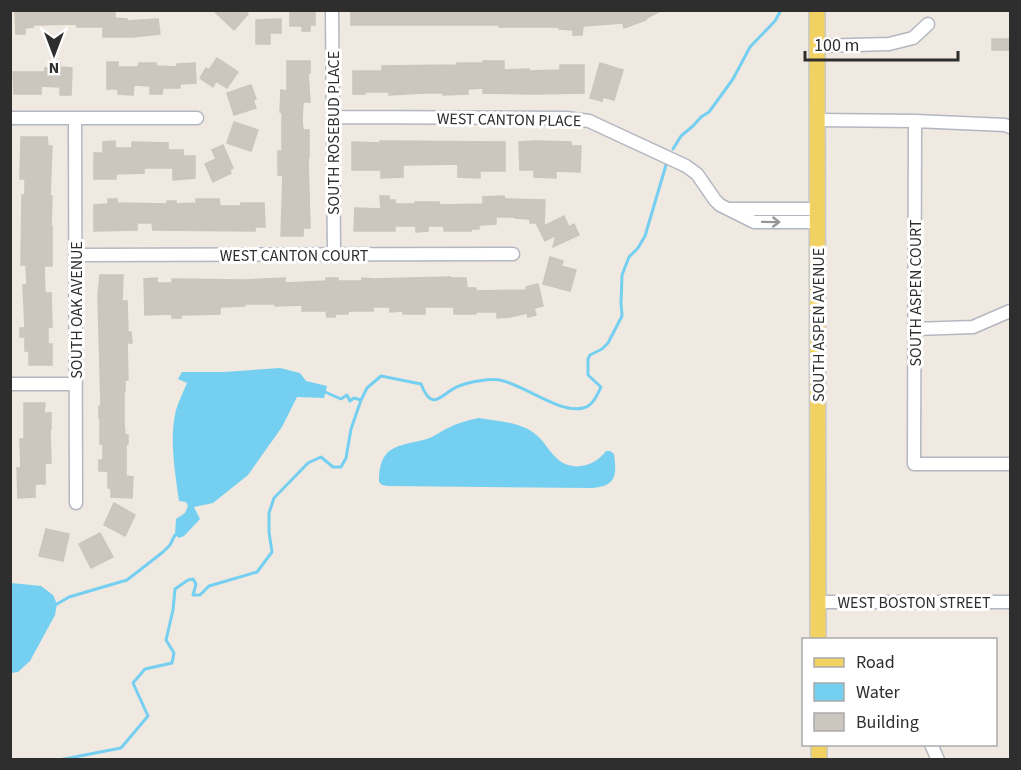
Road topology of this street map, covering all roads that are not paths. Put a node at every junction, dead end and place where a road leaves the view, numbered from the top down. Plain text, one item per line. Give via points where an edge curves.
1 (332, 10) edge
2 (817, 10) edge
3 (928, 24) dead end
4 (818, 46) junction
5 (75, 117) junction
6 (197, 117) dead end
7 (333, 117) junction
8 (10, 118) edge
9 (817, 120) junction
10 (915, 121) junction
11 (1011, 127) edge
12 (817, 216) junction
13 (513, 254) dead end
14 (76, 255) junction
15 (334, 255) junction
16 (1011, 311) edge
17 (915, 329) junction
18 (10, 384) edge
19 (76, 384) junction
20 (1011, 464) edge
21 (76, 503) dead end
22 (818, 602) junction
23 (1011, 602) edge
24 (818, 638) edge

1 - 7 street, SOUTH ROSEBUD PLACE
2 - 4 main road, SOUTH ASPEN AVENUE
3 - 4 street via 913,38 889,44
4 - 9 main road, SOUTH ASPEN AVENUE
5 - 6 street
5 - 8 street
5 - 14 street, SOUTH OAK AVENUE
7 - 12 street, WEST CANTON PLACE via 589,121 686,166 727,209
7 - 15 street, SOUTH ROSEBUD PLACE
9 - 10 street
9 - 12 main road, SOUTH ASPEN AVENUE
10 - 11 street
10 - 17 street, SOUTH ASPEN COURT
12 - 22 main road, SOUTH ASPEN AVENUE
13 - 15 street, WEST CANTON COURT
14 - 15 street, WEST CANTON COURT
14 - 19 street, SOUTH OAK AVENUE
16 - 17 street via 973,327
17 - 20 street, SOUTH ASPEN COURT via 914,464
18 - 19 street
19 - 21 street, SOUTH OAK AVENUE
22 - 23 street, WEST BOSTON STREET
22 - 24 main road, SOUTH ASPEN AVENUE

